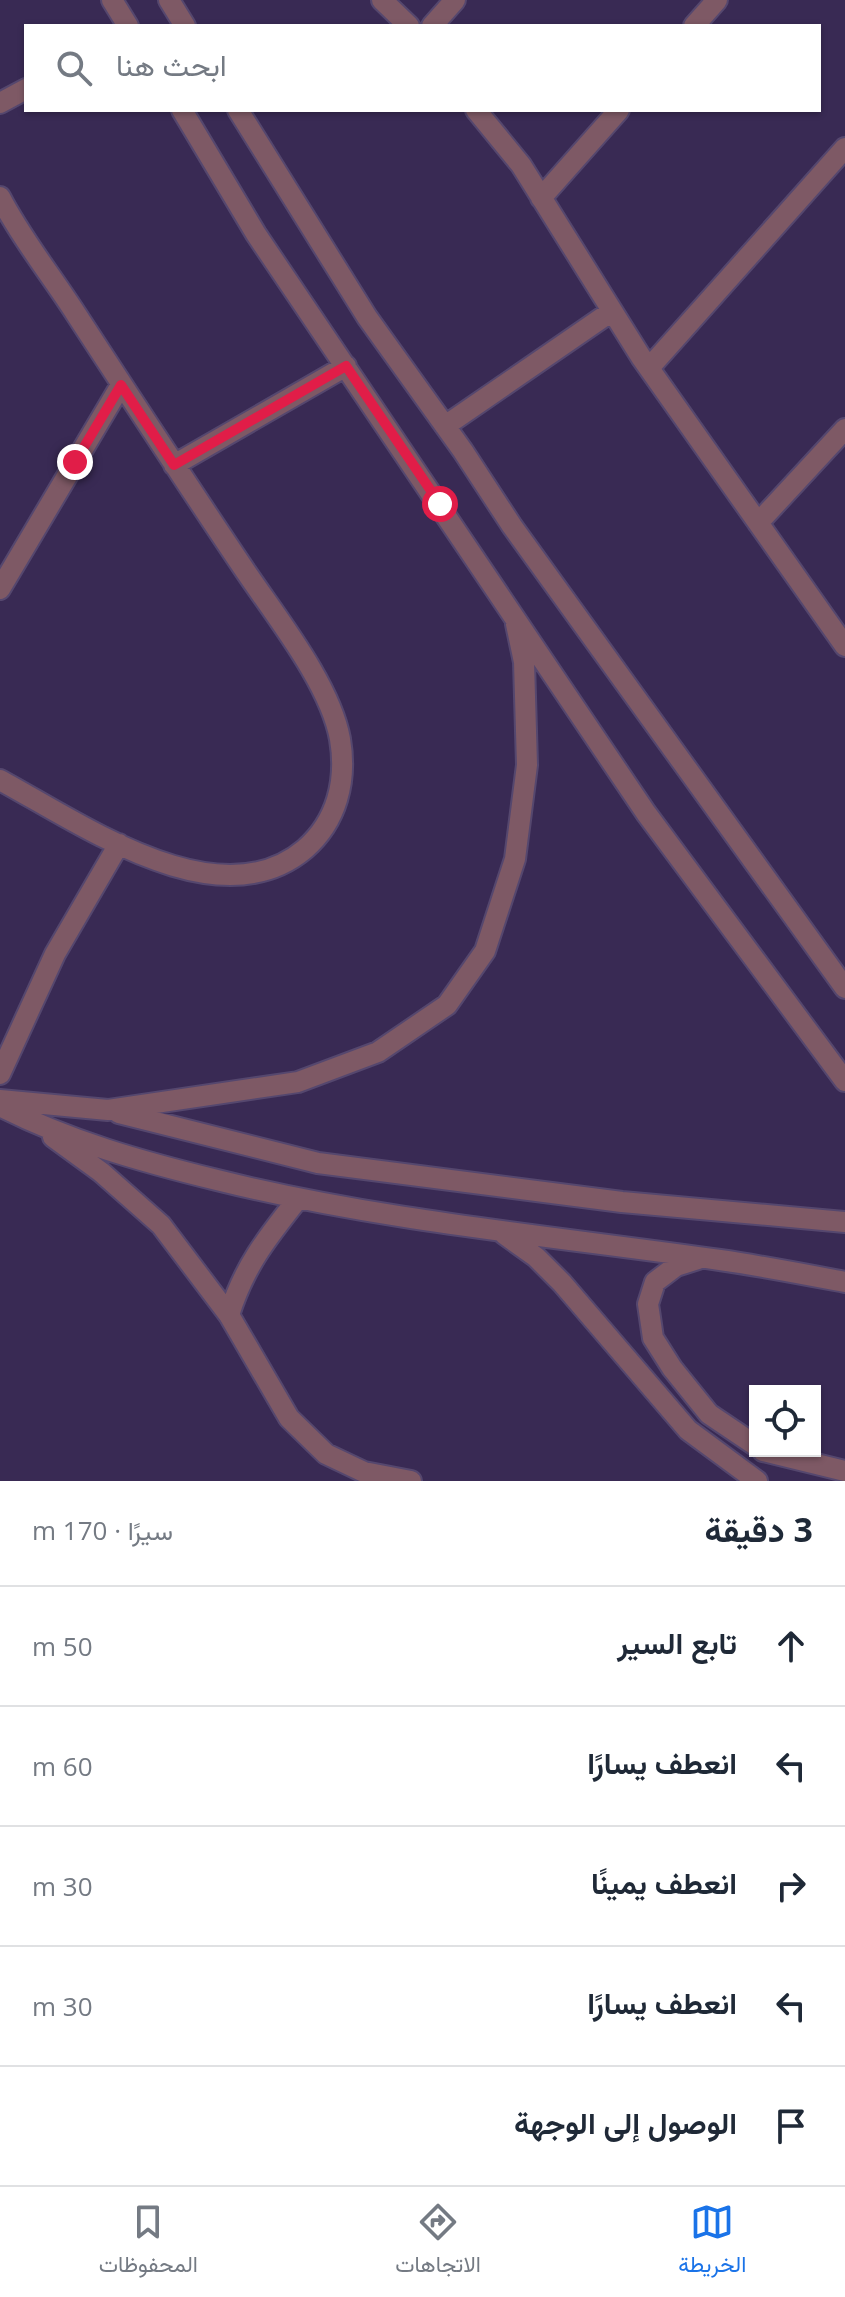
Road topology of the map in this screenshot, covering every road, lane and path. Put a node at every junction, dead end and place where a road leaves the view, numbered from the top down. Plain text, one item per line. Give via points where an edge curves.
1 (112, 0) edge
2 (382, 0) edge
3 (455, 0) edge
4 (717, 0) edge
5 (174, 3) edge
6 (127, 24) edge
7 (184, 24) edge
8 (407, 24) edge
9 (434, 24) edge
10 (696, 24) edge
11 (24, 90) edge
12 (0, 103) edge
13 (183, 112) edge
14 (239, 112) edge
15 (478, 112) edge
16 (617, 112) edge
17 (845, 148) edge
18 (0, 197) edge
19 (541, 198) junction
20 (5, 224) edge
21 (612, 311) junction
22 (346, 366) junction
23 (649, 368) junction
24 (121, 385) junction
25 (445, 426) junction
26 (845, 429) edge
27 (174, 465) junction
28 (758, 523) junction
29 (0, 589) edge
30 (513, 613) junction
31 (845, 646) edge
32 (0, 780) edge
33 (119, 844) junction
34 (845, 988) edge
35 (0, 1074) edge
36 (845, 1081) edge
37 (0, 1103) edge
38 (108, 1110) junction
39 (37, 1125) junction
40 (297, 1200) junction
41 (845, 1222) edge
42 (501, 1231) junction
43 (701, 1258) junction
44 (845, 1282) edge
45 (229, 1315) junction
46 (749, 1441) edge
47 (788, 1457) edge
48 (845, 1471) edge
49 (411, 1481) edge
50 (757, 1481) edge

1 - 6 street
2 - 8 street
3 - 9 street
4 - 10 street
5 - 7 street
11 - 12 street
13 - 22 street via 256,234
14 - 25 street via 367,317
15 - 19 street
16 - 19 street
17 - 23 street
18 - 20 street
19 - 21 street
20 - 24 street via 75,312
21 - 23 street
21 - 25 street
22 - 27 street
22 - 30 street
23 - 28 street
24 - 27 street
24 - 29 street
25 - 34 street
26 - 28 street
27 - 33 street via 328,702 340,738 343,775 334,812 316,838 295,857 265,872 229,877 191,872
28 - 31 street
30 - 36 street via 646,813
30 - 38 street via 524,662 527,765 515,859 485,951 447,1005 378,1052 298,1082
32 - 33 street
33 - 35 street via 55,954
37 - 38 street
37 - 39 street
38 - 41 street via 318,1163 607,1200
39 - 40 street via 185,1172
39 - 45 street via 161,1225
40 - 42 street
40 - 45 street via 239,1281
42 - 43 street
42 - 50 street via 562,1283 688,1430
43 - 44 street
43 - 46 street via 676,1266 655,1282 648,1304 653,1338 709,1414
45 - 49 street via 289,1418 326,1454 364,1472
47 - 48 street

